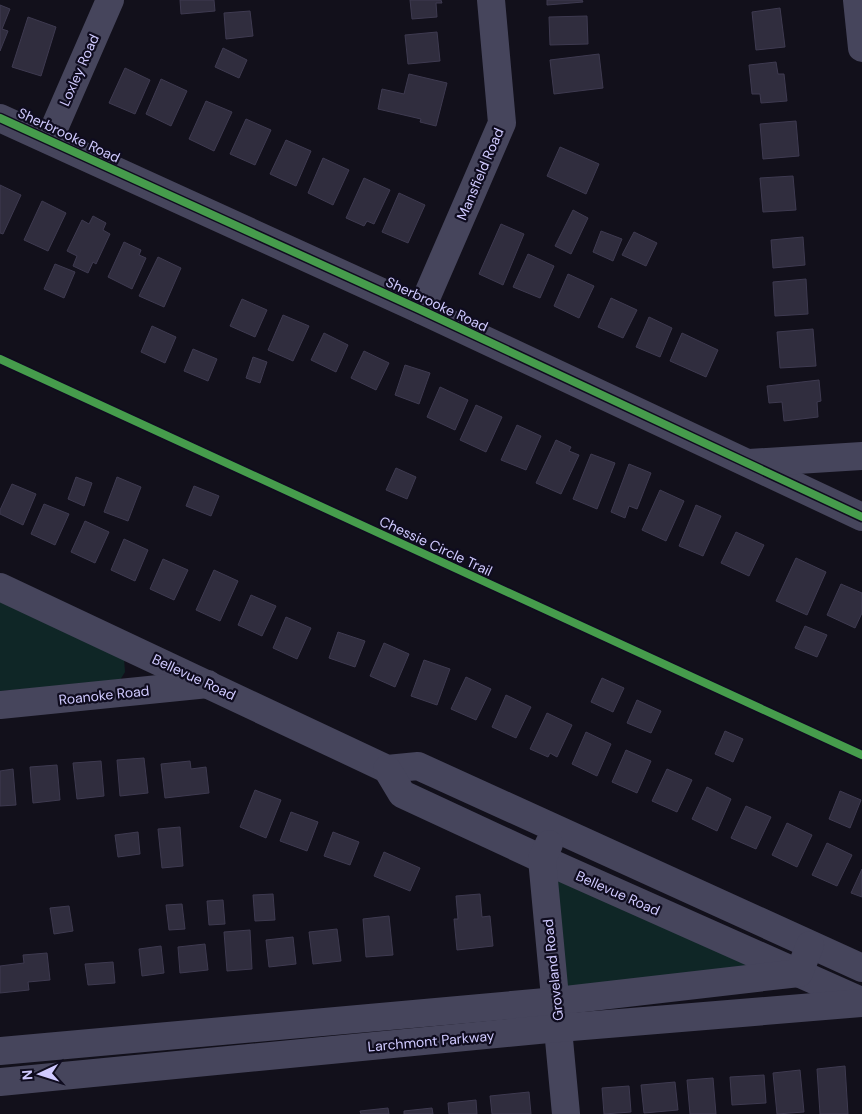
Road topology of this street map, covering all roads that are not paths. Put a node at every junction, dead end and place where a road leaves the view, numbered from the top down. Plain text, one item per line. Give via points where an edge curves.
1 (110, 0) edge
2 (491, 0) edge
3 (857, 0) edge
4 (862, 48) edge
5 (0, 118) edge
6 (49, 140) junction
7 (421, 310) junction
8 (862, 456) edge
9 (746, 464) junction
10 (862, 517) edge
11 (0, 587) edge
12 (208, 684) junction
13 (0, 705) edge
14 (386, 769) junction
15 (555, 829) junction
16 (542, 859) junction
17 (810, 945) junction
18 (862, 968) edge
19 (799, 973) junction
20 (556, 1001) junction
21 (862, 1002) edge
22 (559, 1028) junction
23 (0, 1051) edge
24 (0, 1082) edge
25 (566, 1114) edge

1 - 6 street, Loxley Road
2 - 7 street, Mansfield Road via 502,123
3 - 4 street
5 - 6 street, Sherbrooke Road
6 - 7 street, Sherbrooke Road
7 - 9 street, Sherbrooke Road
8 - 9 street
9 - 10 street, Sherbrooke Road
11 - 12 street, Bellevue Road
12 - 13 street, Roanoke Road
12 - 14 street, Bellevue Road
14 - 15 street via 418,766
14 - 16 street, Bellevue Road via 402,794
15 - 16 street, Groveland Road
15 - 17 street
16 - 19 street, Bellevue Road
16 - 20 street, Groveland Road
17 - 18 street
17 - 19 street
19 - 20 street, Larchmont Parkway
19 - 21 street, Bellevue Road
20 - 22 street, Groveland Road
20 - 23 street, Larchmont Parkway
21 - 22 street, Larchmont Parkway
22 - 24 street, Larchmont Parkway
22 - 25 street, Groveland Road

